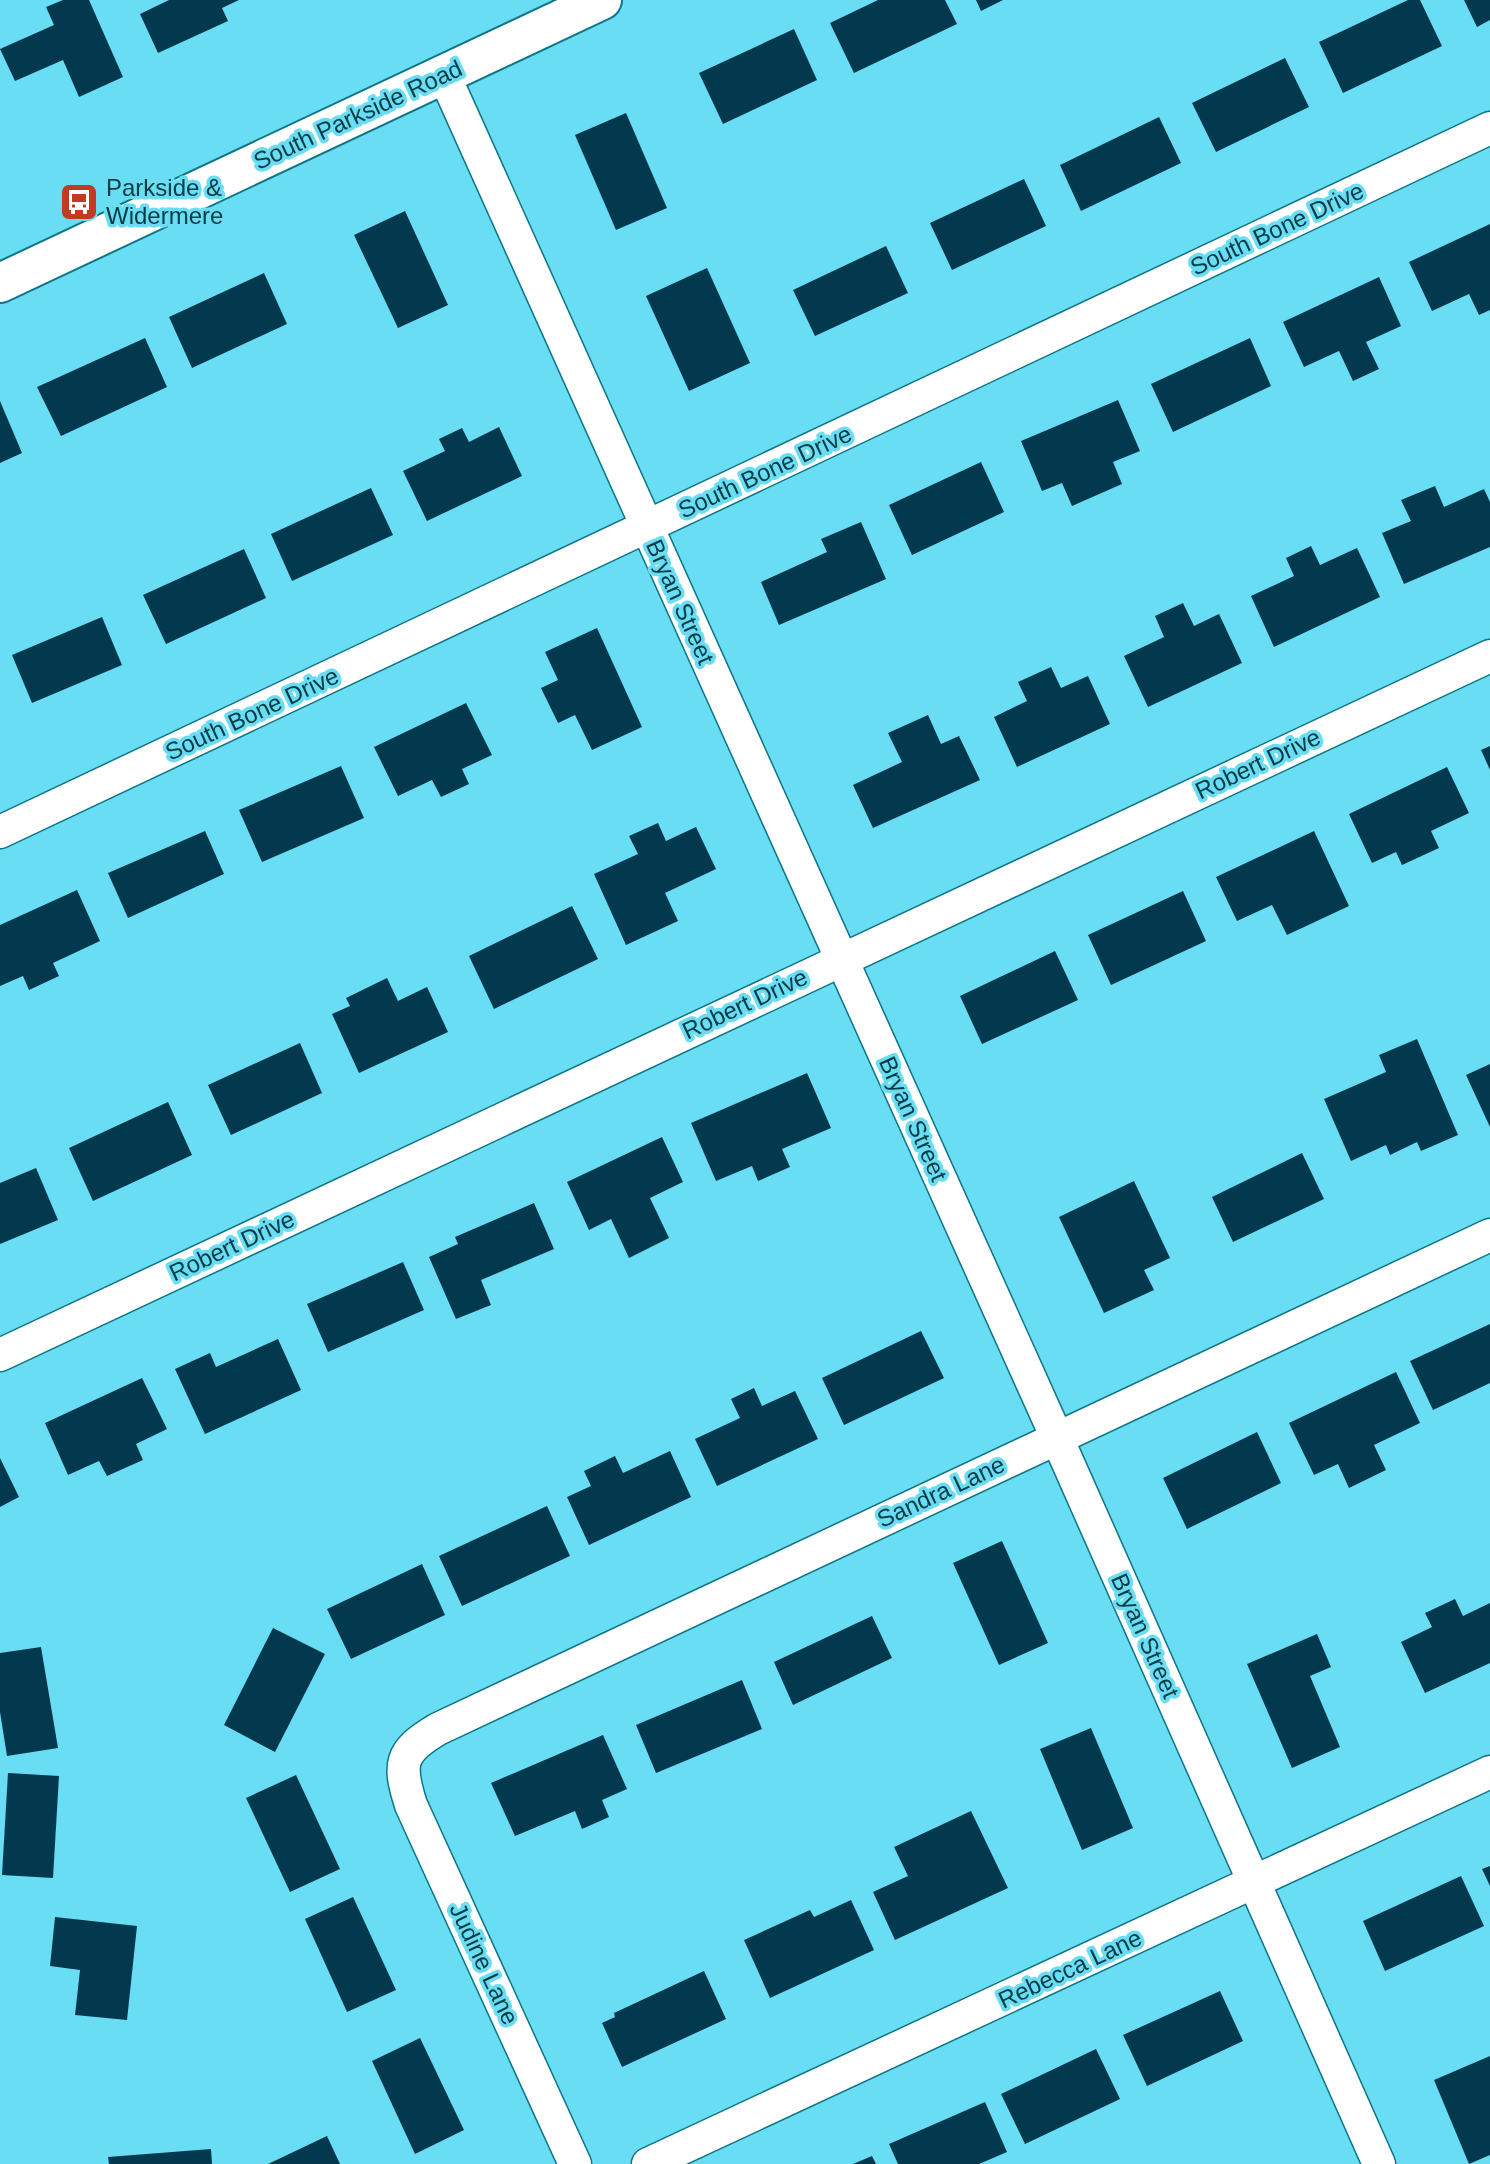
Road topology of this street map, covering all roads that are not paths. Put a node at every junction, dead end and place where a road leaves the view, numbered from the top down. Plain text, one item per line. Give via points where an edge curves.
1 (602, 0) edge
2 (444, 75) junction
3 (1490, 128) edge
4 (2, 277) edge
5 (647, 528) junction
6 (1490, 656) edge
7 (0, 832) edge
8 (841, 959) junction
9 (1490, 1235) edge
10 (0, 1355) edge
11 (1057, 1438) junction
12 (402, 1762) joint
13 (1490, 1772) edge
14 (1255, 1884) junction
15 (575, 2164) edge
16 (648, 2164) edge
17 (1379, 2164) edge

1 - 2 street, South Parkside Road
2 - 4 street, South Parkside Road
2 - 5 street, Bryan Street
3 - 5 street, South Bone Drive
5 - 7 street, South Bone Drive
5 - 8 street, Bryan Street
6 - 8 street, Robert Drive
8 - 10 street, Robert Drive
8 - 11 street, Bryan Street
9 - 11 street, Sandra Lane
11 - 12 street, Sandra Lane via 438,1729 410,1748
11 - 14 street, Bryan Street
12 - 15 street, Judine Lane via 411,1805
13 - 14 street, Rebecca Lane
14 - 16 street, Rebecca Lane
14 - 17 street, Bryan Street

